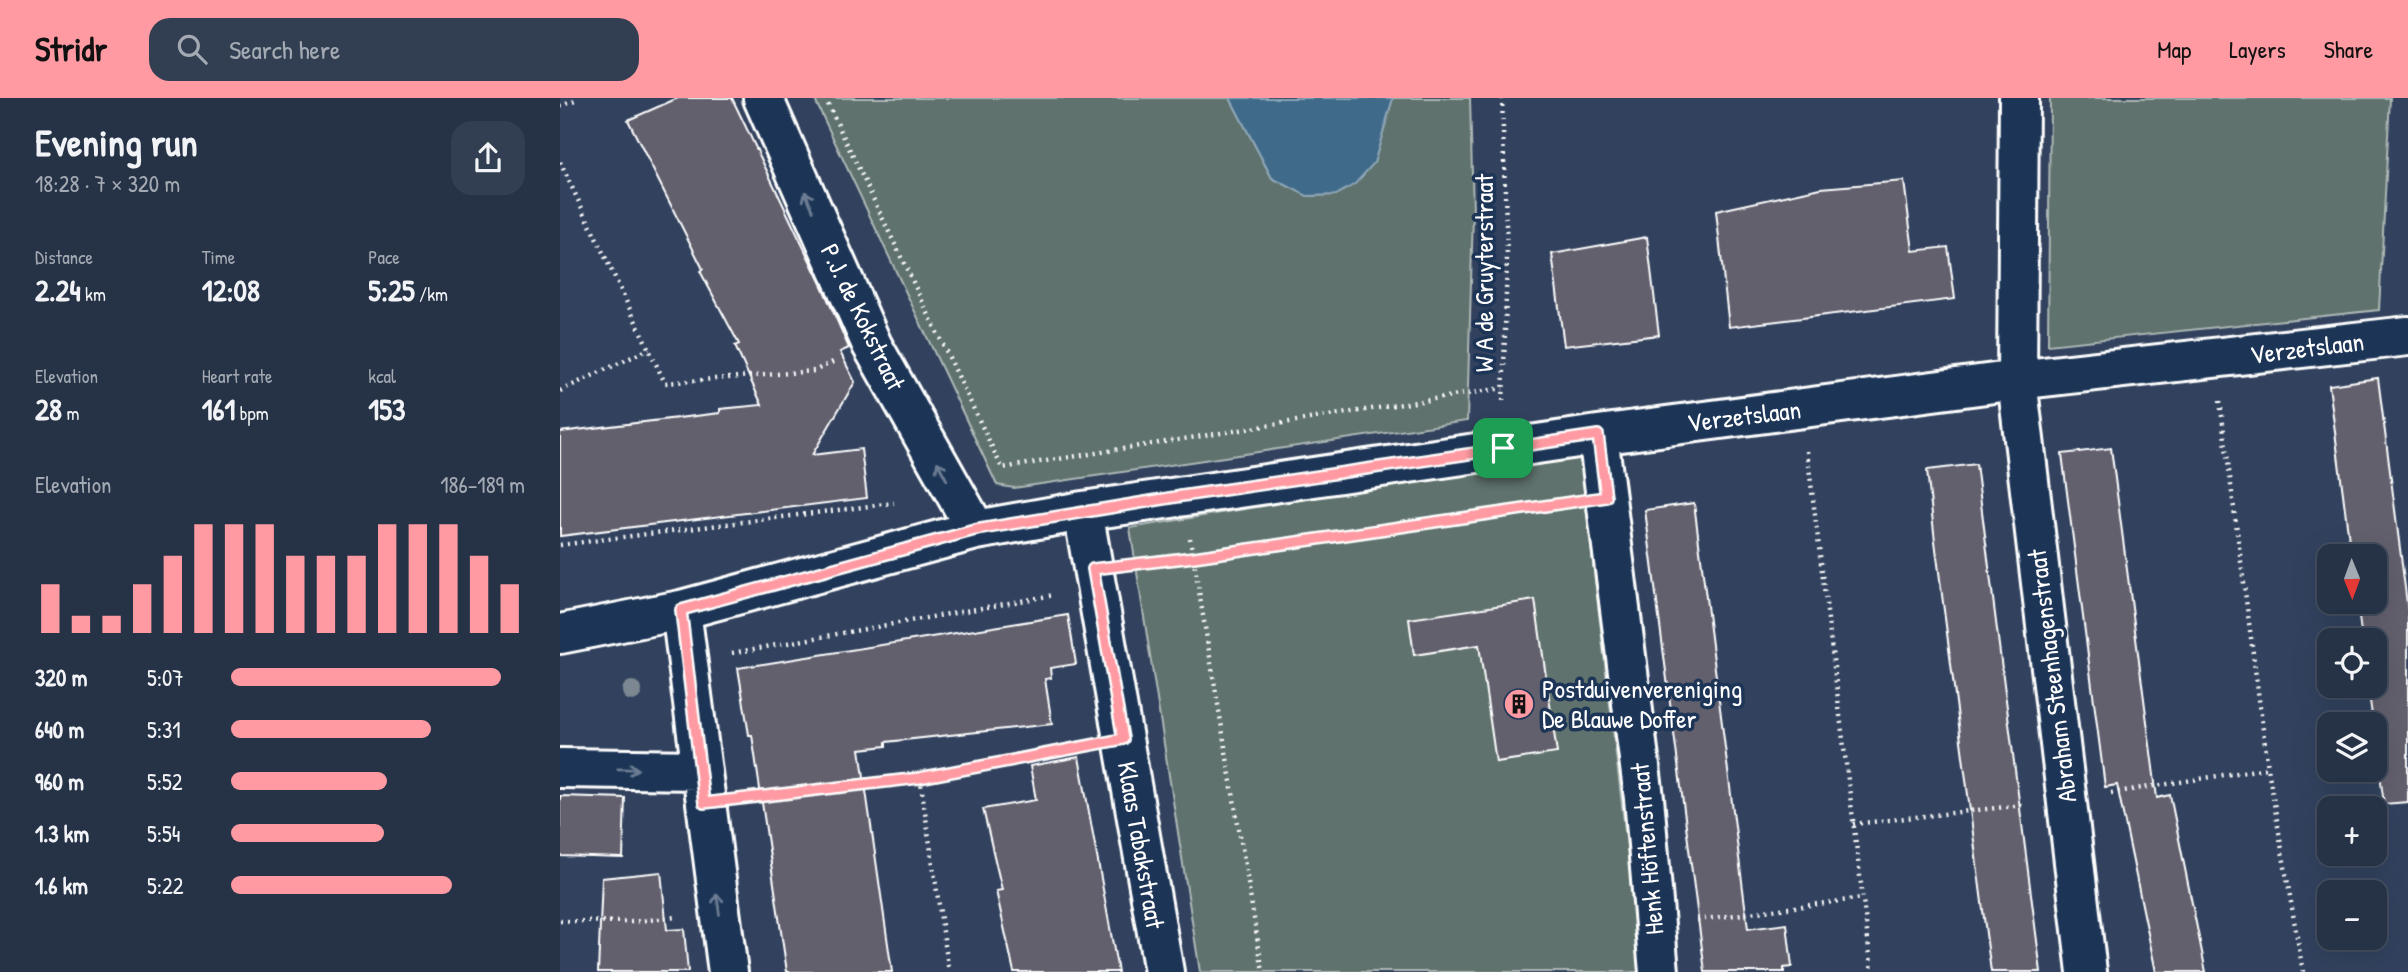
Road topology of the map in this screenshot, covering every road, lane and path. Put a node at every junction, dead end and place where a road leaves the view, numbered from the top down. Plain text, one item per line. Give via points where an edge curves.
1 (579, 98) edge
2 (763, 98) edge
3 (825, 98) edge
4 (1502, 98) edge
5 (2019, 98) edge
6 (560, 107) edge
7 (560, 162) edge
8 (2408, 336) edge
9 (872, 345) junction
10 (649, 349) junction
11 (2215, 358) junction
12 (2017, 380) junction
13 (1503, 388) junction
14 (560, 391) edge
15 (1802, 408) junction
16 (1598, 435) junction
17 (1503, 448) junction
18 (954, 495) junction
19 (1182, 496) junction
20 (1606, 497) junction
21 (1083, 511) junction
22 (975, 530) junction
23 (560, 545) edge
24 (1194, 557) junction
25 (1095, 578) junction
26 (681, 610) junction
27 (560, 634) edge
28 (686, 661) junction
29 (1123, 739) junction
30 (560, 768) edge
31 (2268, 768) junction
32 (919, 778) junction
33 (702, 787) junction
34 (2067, 800) junction
35 (1853, 824) junction
36 (1863, 898) junction
37 (719, 913) junction
38 (560, 921) edge
39 (1654, 925) junction
40 (728, 972) edge
41 (949, 972) edge
42 (1164, 972) edge
43 (1264, 972) edge
44 (1659, 972) edge
45 (1872, 972) edge
46 (2087, 972) edge
47 (2303, 972) edge

1 - 6 path
9 -> 2 street, P.J. de Kokstraat
3 - 13 path via 1002,468
4 - 13 path, W A de Gruyterstraat via 1507,256
5 - 12 street, Abraham Steenhagenstraat
7 - 10 path
8 - 11 street, Verzetslaan
9 - 10 path via 814,371 665,383
18 -> 9 street, P.J. de Kokstraat
10 - 14 path
11 - 12 street, Verzetslaan
11 - 31 path
12 - 15 street, Verzetslaan
12 - 34 street, Abraham Steenhagenstraat
13 - 17 path, W A de Gruyterstraat
15 - 16 street, Verzetslaan
15 - 35 path
16 - 17 street, Verzetslaan
16 - 20 street, Henk Höftenstraat
17 - 19 street, Verzetslaan
18 - 22 street, P.J. de Kokstraat
18 - 23 path
19 - 21 street, Verzetslaan
19 - 24 path
20 - 24 path
20 - 39 street, Henk Höftenstraat via 1644,798
21 - 22 street, Verzetslaan
21 - 25 street, Klaas Tabakstraat
22 - 26 street, Verzetslaan
24 - 25 path
24 - 43 path
25 - 28 path
25 - 29 street, Klaas Tabakstraat
26 - 27 street, Verzetslaan
26 - 28 street
28 - 33 street
29 - 32 path
29 - 42 street, Klaas Tabakstraat
30 -> 33 street
31 - 34 path
31 - 47 path
32 - 33 path
32 - 41 path
37 -> 33 street
34 - 35 path
34 - 46 street, Abraham Steenhagenstraat
35 - 36 path
36 - 39 path
36 - 45 path
37 - 38 path via 631,922
37 - 40 street
39 - 44 street, Henk Höftenstraat

